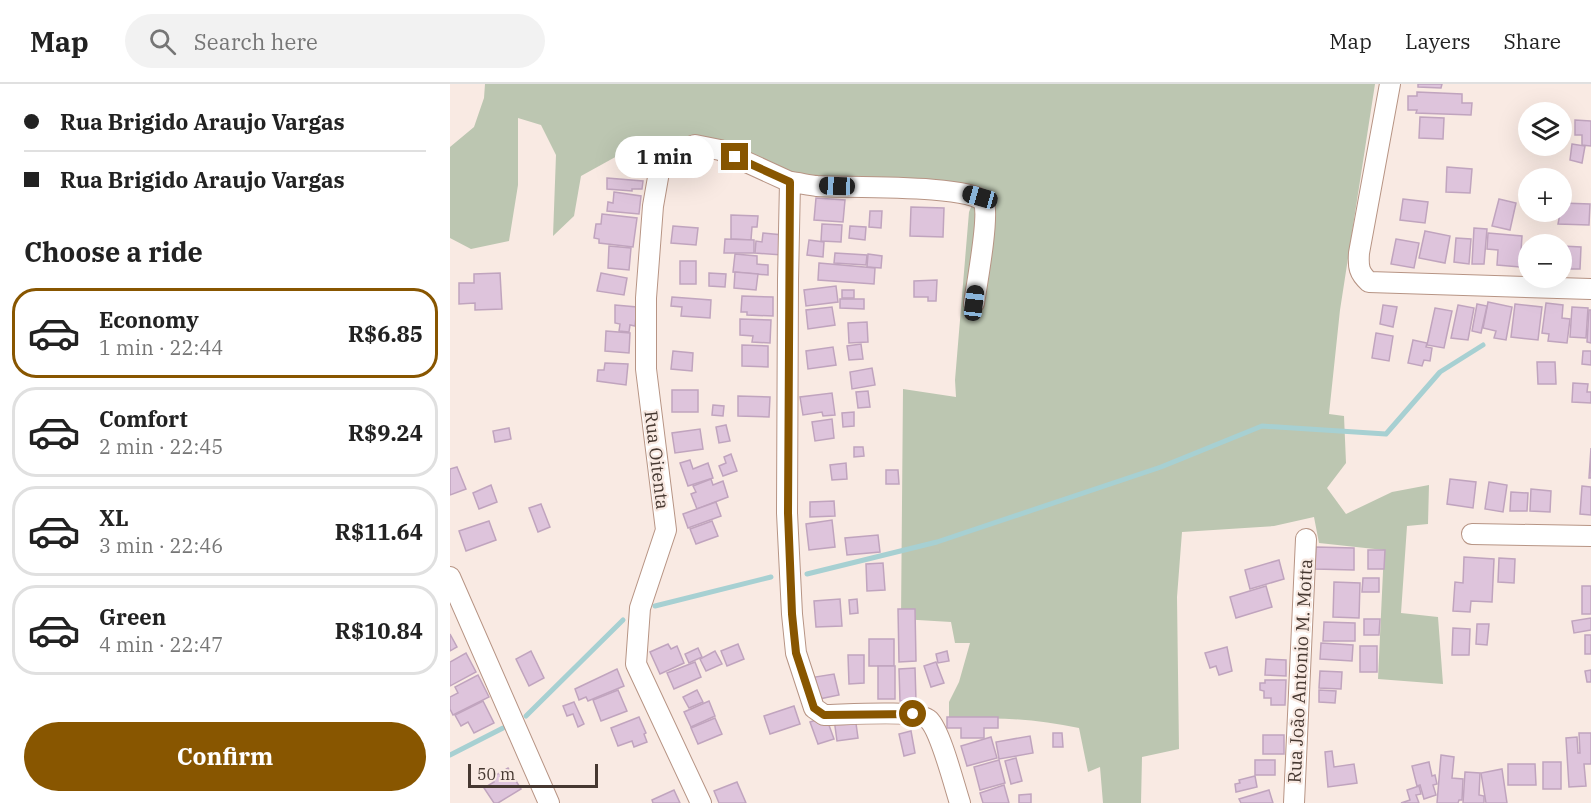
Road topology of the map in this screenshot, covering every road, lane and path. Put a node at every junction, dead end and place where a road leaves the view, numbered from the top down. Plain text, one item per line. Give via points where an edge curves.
1 (1390, 84) edge
2 (790, 182) junction
3 (1591, 289) edge
4 (974, 303) dead end
5 (1472, 534) dead end
6 (1591, 537) edge
7 (1306, 539) dead end
8 (450, 577) edge
9 (549, 803) edge
10 (701, 803) edge
11 (960, 803) edge
12 (1294, 803) edge

1 - 3 street via 1359,259 1360,274 1369,282
2 - 4 street, Rua Oitenta via 931,189 980,197 984,202 984,233
2 - 10 street, Rua Oitenta via 720,150 695,144 673,153 658,172 653,206 646,298 646,369 666,530 640,608 636,664
2 - 11 street via 788,513 796,653 814,708 824,715 913,714 929,720
5 - 6 street
7 - 12 street, Rua João Antonio M. Motta
8 - 9 street

